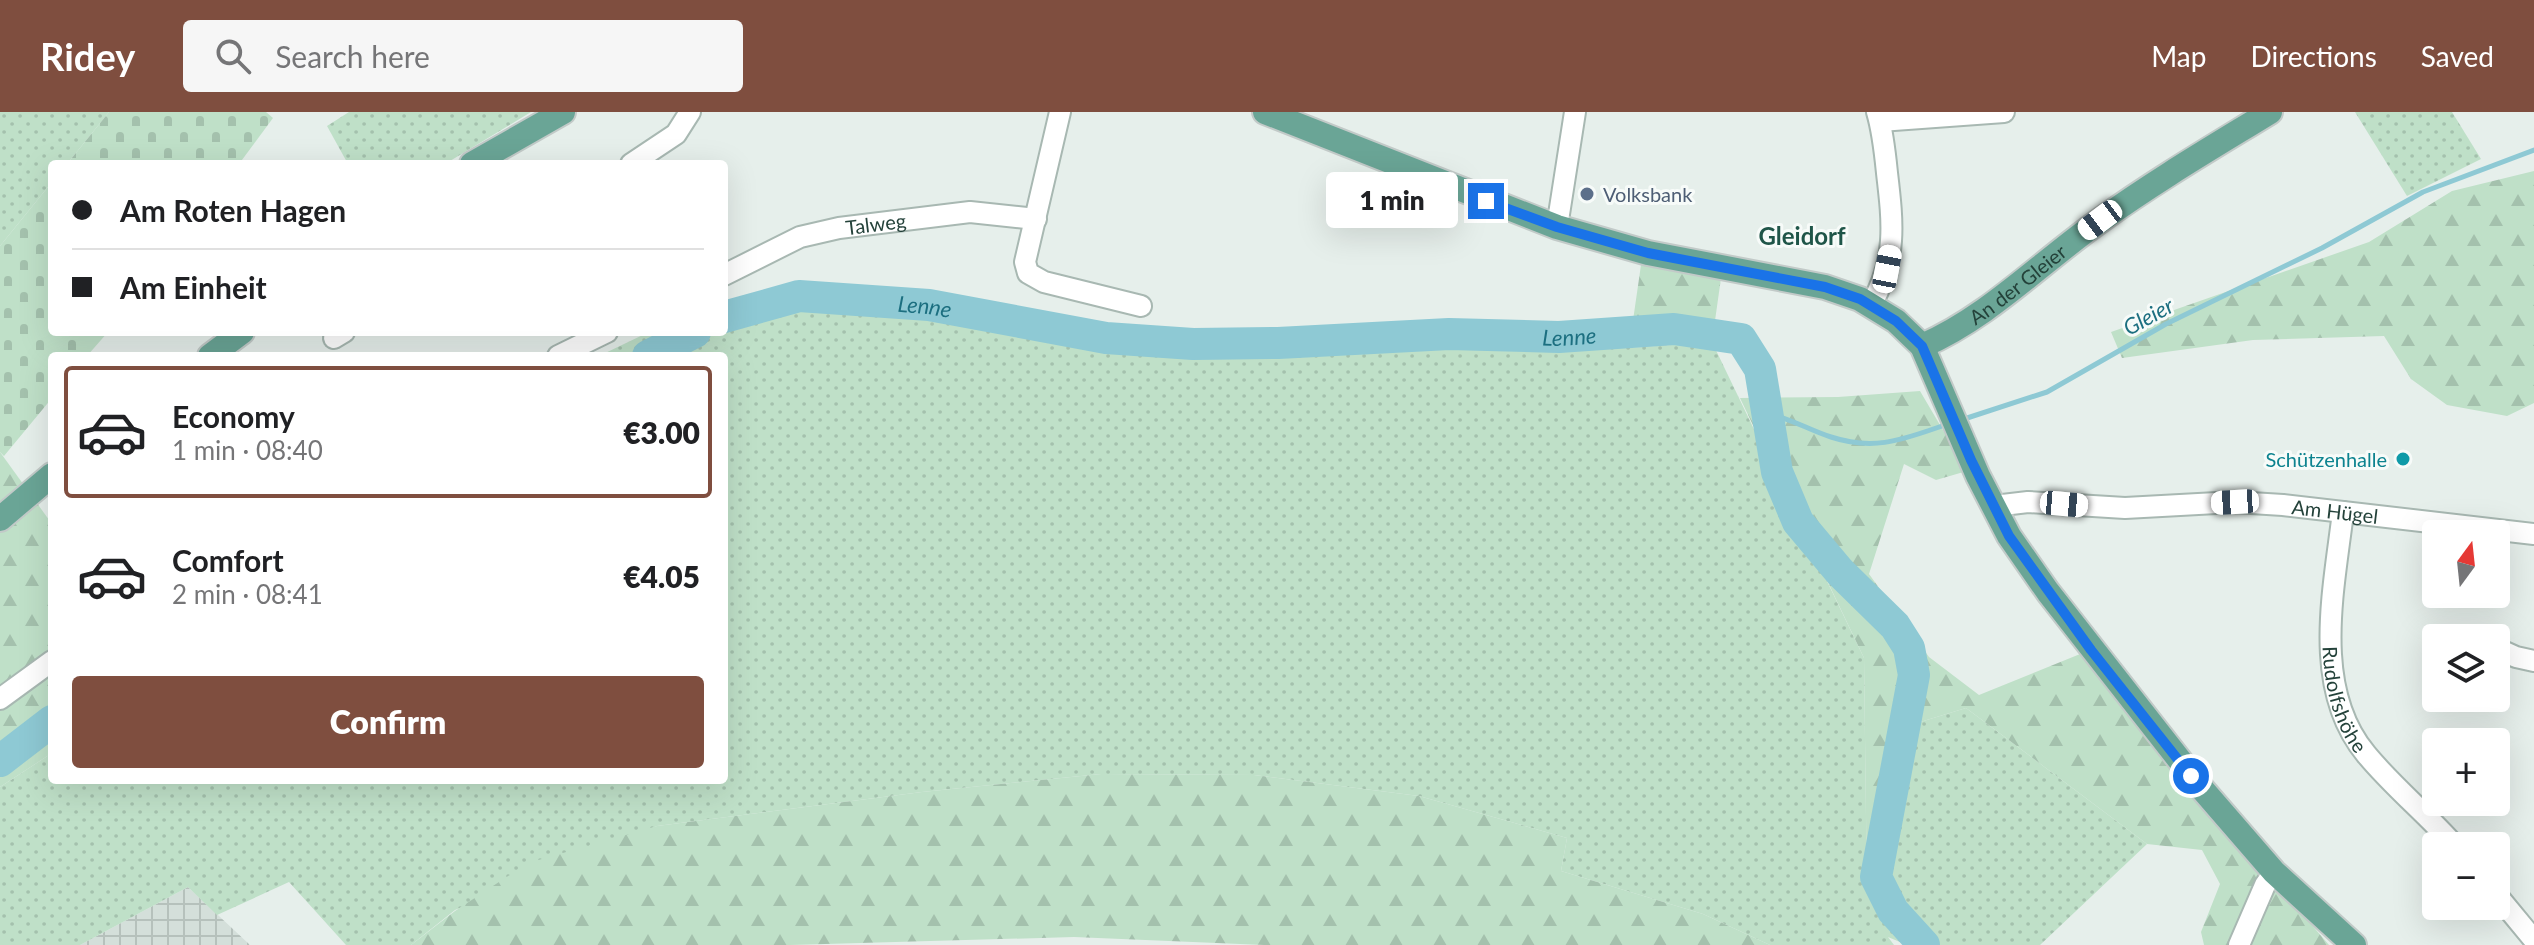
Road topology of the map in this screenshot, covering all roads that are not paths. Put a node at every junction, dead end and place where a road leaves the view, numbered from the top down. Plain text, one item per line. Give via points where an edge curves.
1 (563, 112) edge
2 (690, 112) edge
3 (1060, 112) edge
4 (1265, 112) edge
5 (1575, 112) edge
6 (2004, 112) edge
7 (2270, 112) edge
8 (1879, 116) edge
9 (479, 160) edge
10 (637, 160) edge
11 (1036, 219) junction
12 (1557, 227) junction
13 (728, 273) edge
14 (1871, 305) junction
15 (1141, 306) dead end
16 (237, 336) edge
17 (599, 336) edge
18 (1922, 346) junction
19 (215, 352) edge
20 (566, 352) edge
21 (48, 478) edge
22 (1994, 506) junction
23 (2343, 512) junction
24 (0, 519) edge
25 (2534, 534) edge
26 (2510, 654) edge
27 (2534, 661) edge
28 (48, 664) edge
29 (4, 696) edge
30 (2441, 832) edge
31 (2274, 872) junction
32 (2510, 911) edge
33 (2534, 940) edge
34 (2239, 945) edge
35 (2354, 945) edge

1 - 9 main road
2 - 10 street via 676,134
3 - 11 street
4 - 12 main road
5 - 12 street
6 - 8 street
7 - 18 main road, An der Gleier via 2100,220 1982,313
8 - 14 street via 1893,233 1883,284
11 - 13 street, Talweg via 970,212 839,228 800,237
11 - 15 street via 1025,262 1028,273
12 - 14 main road via 1648,253 1817,285
14 - 18 main road
16 - 19 main road
17 - 20 street
18 - 22 main road
21 - 24 main road
22 - 23 street, Am Hügel via 2036,502 2125,508 2235,502
22 - 31 main road via 2040,582
23 - 25 street, Am Hügel
23 - 30 street, Rudolfshöhe via 2331,651 2339,705 2365,753
26 - 27 street
28 - 29 street
31 - 34 street
31 - 35 main road
32 - 33 street

